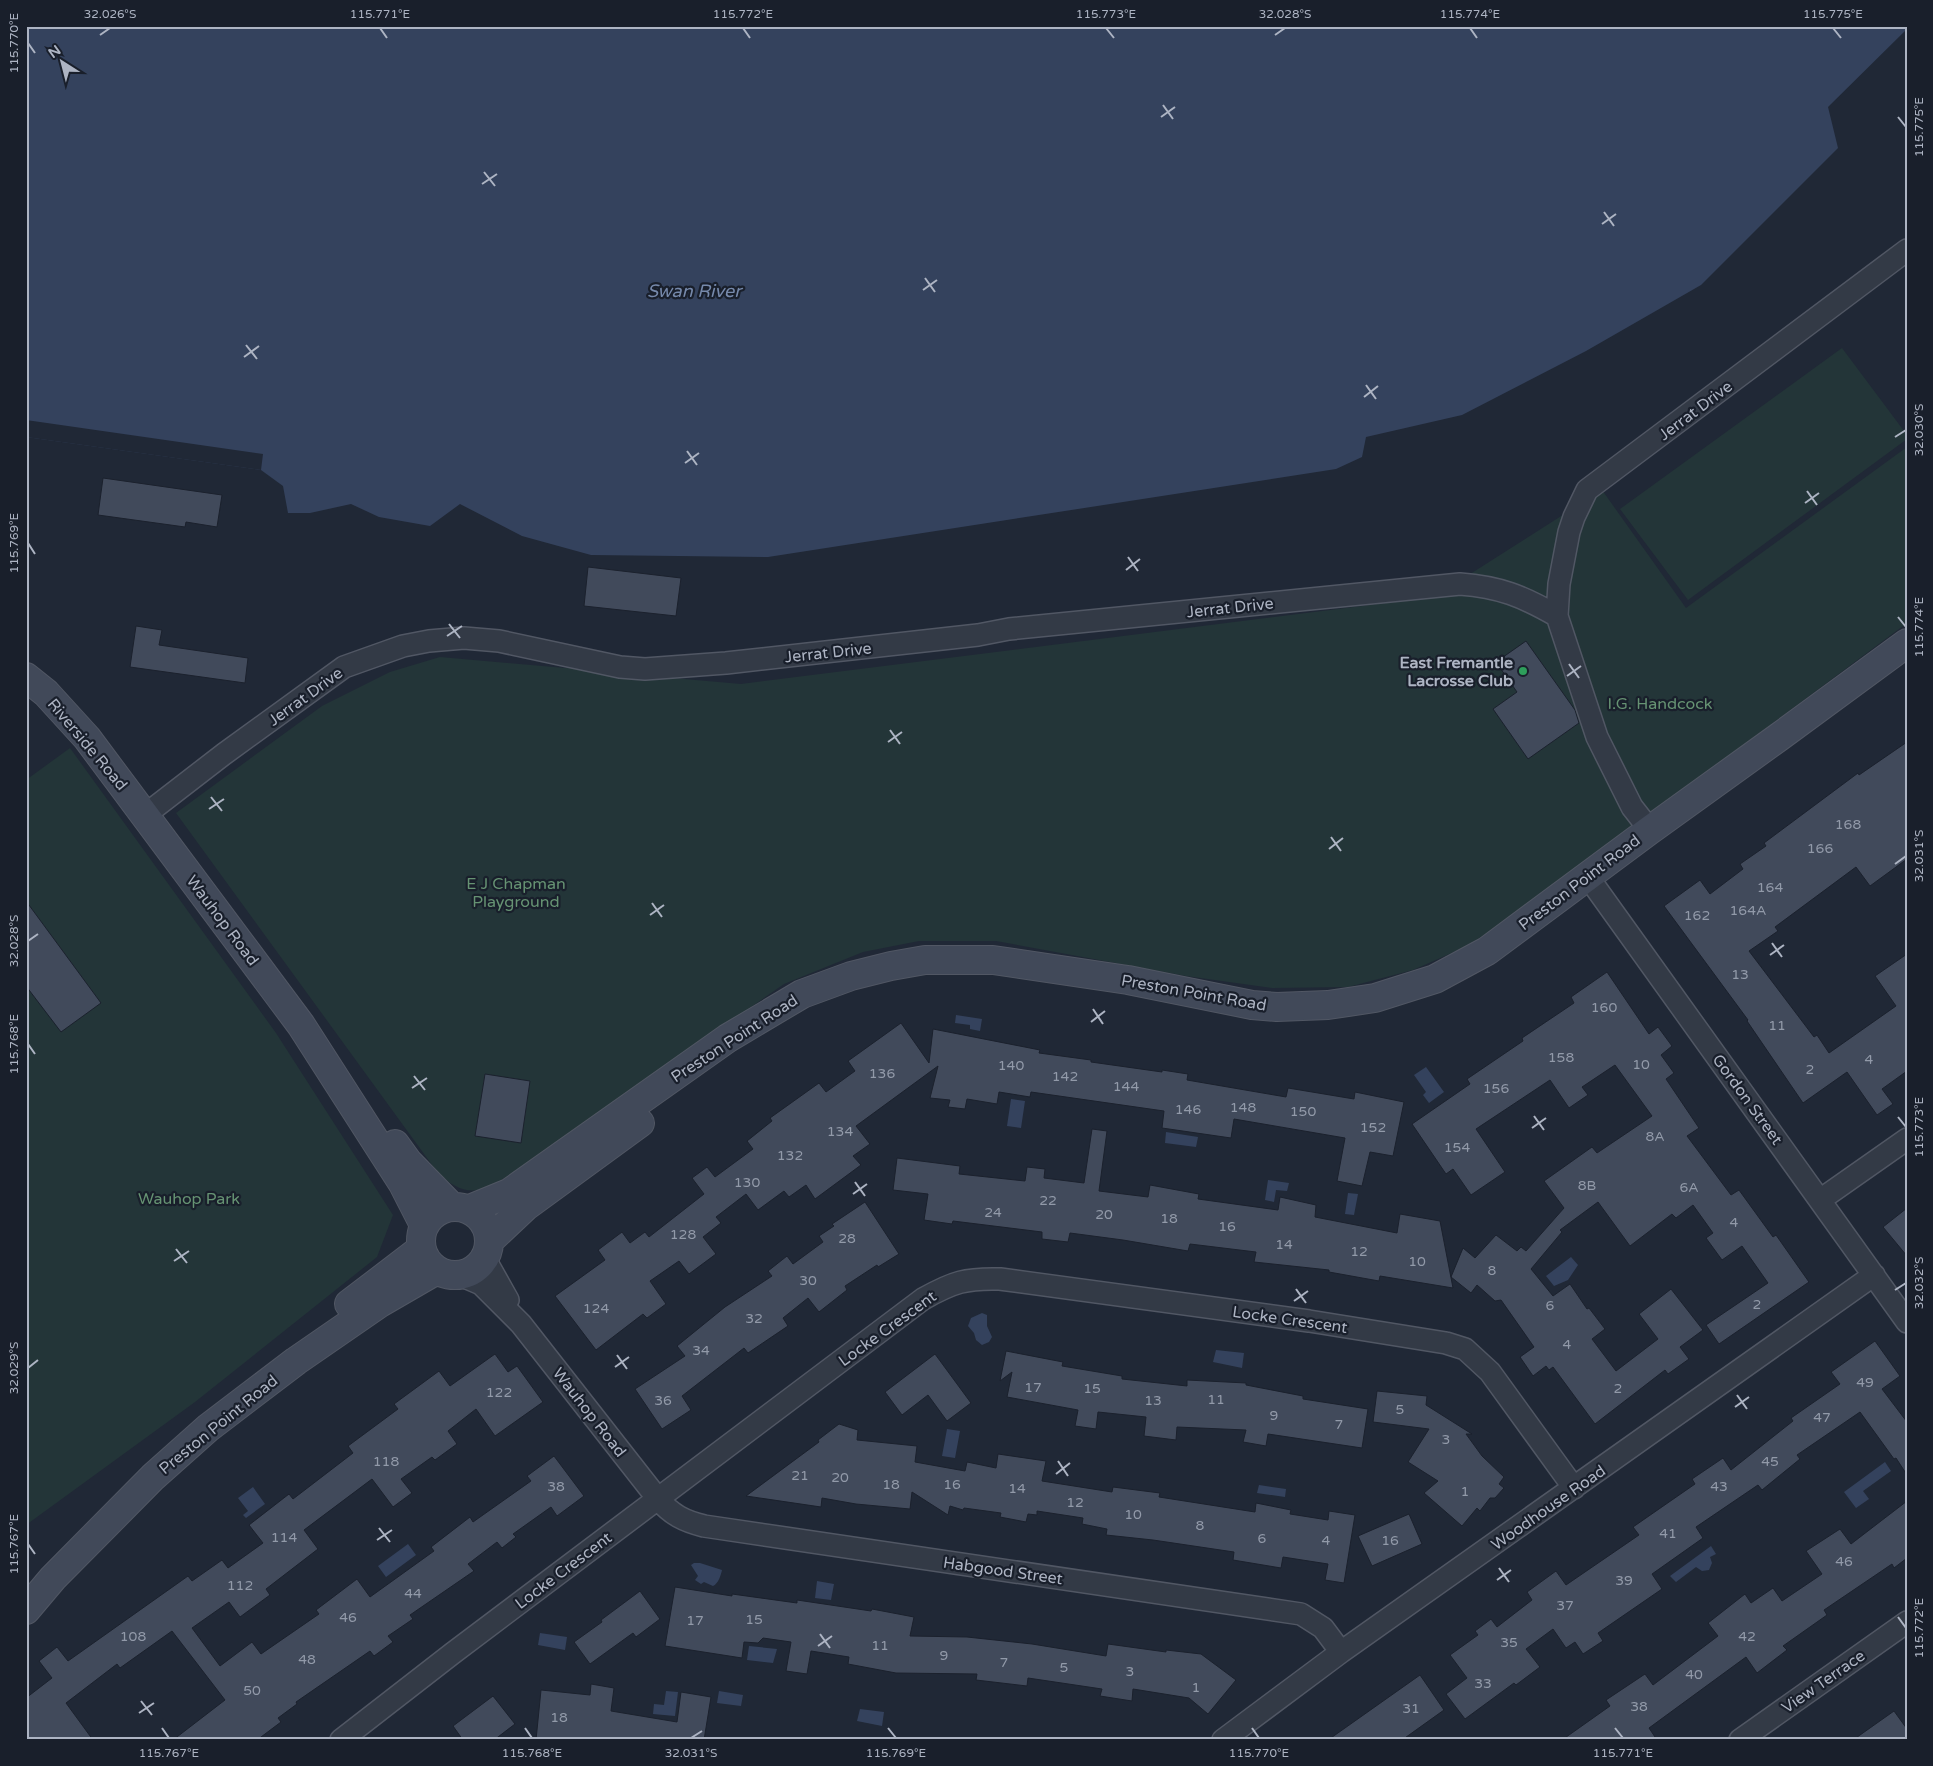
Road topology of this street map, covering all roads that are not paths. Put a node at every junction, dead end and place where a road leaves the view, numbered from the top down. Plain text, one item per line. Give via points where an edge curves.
1 (1907, 250) edge
2 (1556, 616) junction
3 (1907, 643) edge
4 (1907, 661) edge
5 (26, 677) edge
6 (145, 814) junction
7 (1650, 830) junction
8 (1593, 883) junction
9 (301, 1025) junction
10 (1907, 1139) edge
11 (1820, 1200) junction
12 (460, 1208) junction
13 (423, 1237) junction
14 (487, 1250) junction
15 (449, 1273) junction
16 (1874, 1276) junction
17 (1907, 1322) edge
18 (521, 1324) junction
19 (1574, 1488) junction
20 (658, 1499) junction
21 (26, 1585) edge
22 (26, 1610) edge
23 (1907, 1622) edge
24 (1341, 1652) junction
25 (350, 1737) edge
26 (1223, 1740) edge
27 (1740, 1740) edge

1 - 2 street, Jerrat Drive via 1587,490 1569,532
2 - 6 street, Jerrat Drive via 1511,592 1460,584 645,670 499,641 464,638 429,641 403,646 344,667
2 - 7 street, Jerrat Drive via 1597,737 1632,807
3 - 7 main road, Preston Point Road
4 - 8 main road, Preston Point Road via 1659,842
5 - 6 main road, Riverside Road via 87,738
6 - 9 main road, Wauhop Road
7 - 8 main road, Preston Point Road
8 - 11 street, Gordon Street
8 - 12 main road, Preston Point Road via 1487,951 1435,979 1375,998 1328,1005 1252,1005 1128,980 993,960 925,960 851,976 802,994 728,1038 509,1193
8 - 14 main road, Preston Point Road via 1490,969 1435,996 1384,1012 1322,1022 1244,1017 962,976 920,978 842,997 816,1008 726,1061 525,1207
9 - 12 main road, Wauhop Road via 356,1087 408,1162
9 - 13 main road, Wauhop Road via 403,1184
10 - 11 street
11 - 16 street, Gordon Street
12 - 13 main road via 437,1211
12 - 14 main road via 478,1214 486,1225
13 - 15 main road via 426,1261
13 - 21 main road, Preston Point Road via 287,1350 215,1402 148,1461
14 - 15 main road via 471,1272
14 - 18 street, Wauhop Road
15 - 18 street, Wauhop Road via 481,1284
15 - 22 main road, Preston Point Road via 380,1303 208,1428 153,1477 53,1578
16 - 17 street, Gordon Street
16 - 19 street, Woodhouse Road
18 - 20 street, Wauhop Road
19 - 20 street, Locke Crescent via 1490,1372 1465,1349 1446,1343 1310,1322 976,1278 957,1282 923,1299
19 - 24 street, Woodhouse Road
20 - 24 street, Habgood Street via 684,1521 704,1526 1301,1614 1323,1628
20 - 25 street, Locke Crescent via 452,1653
23 - 27 street, View Terrace
24 - 26 street, Woodhouse Road

